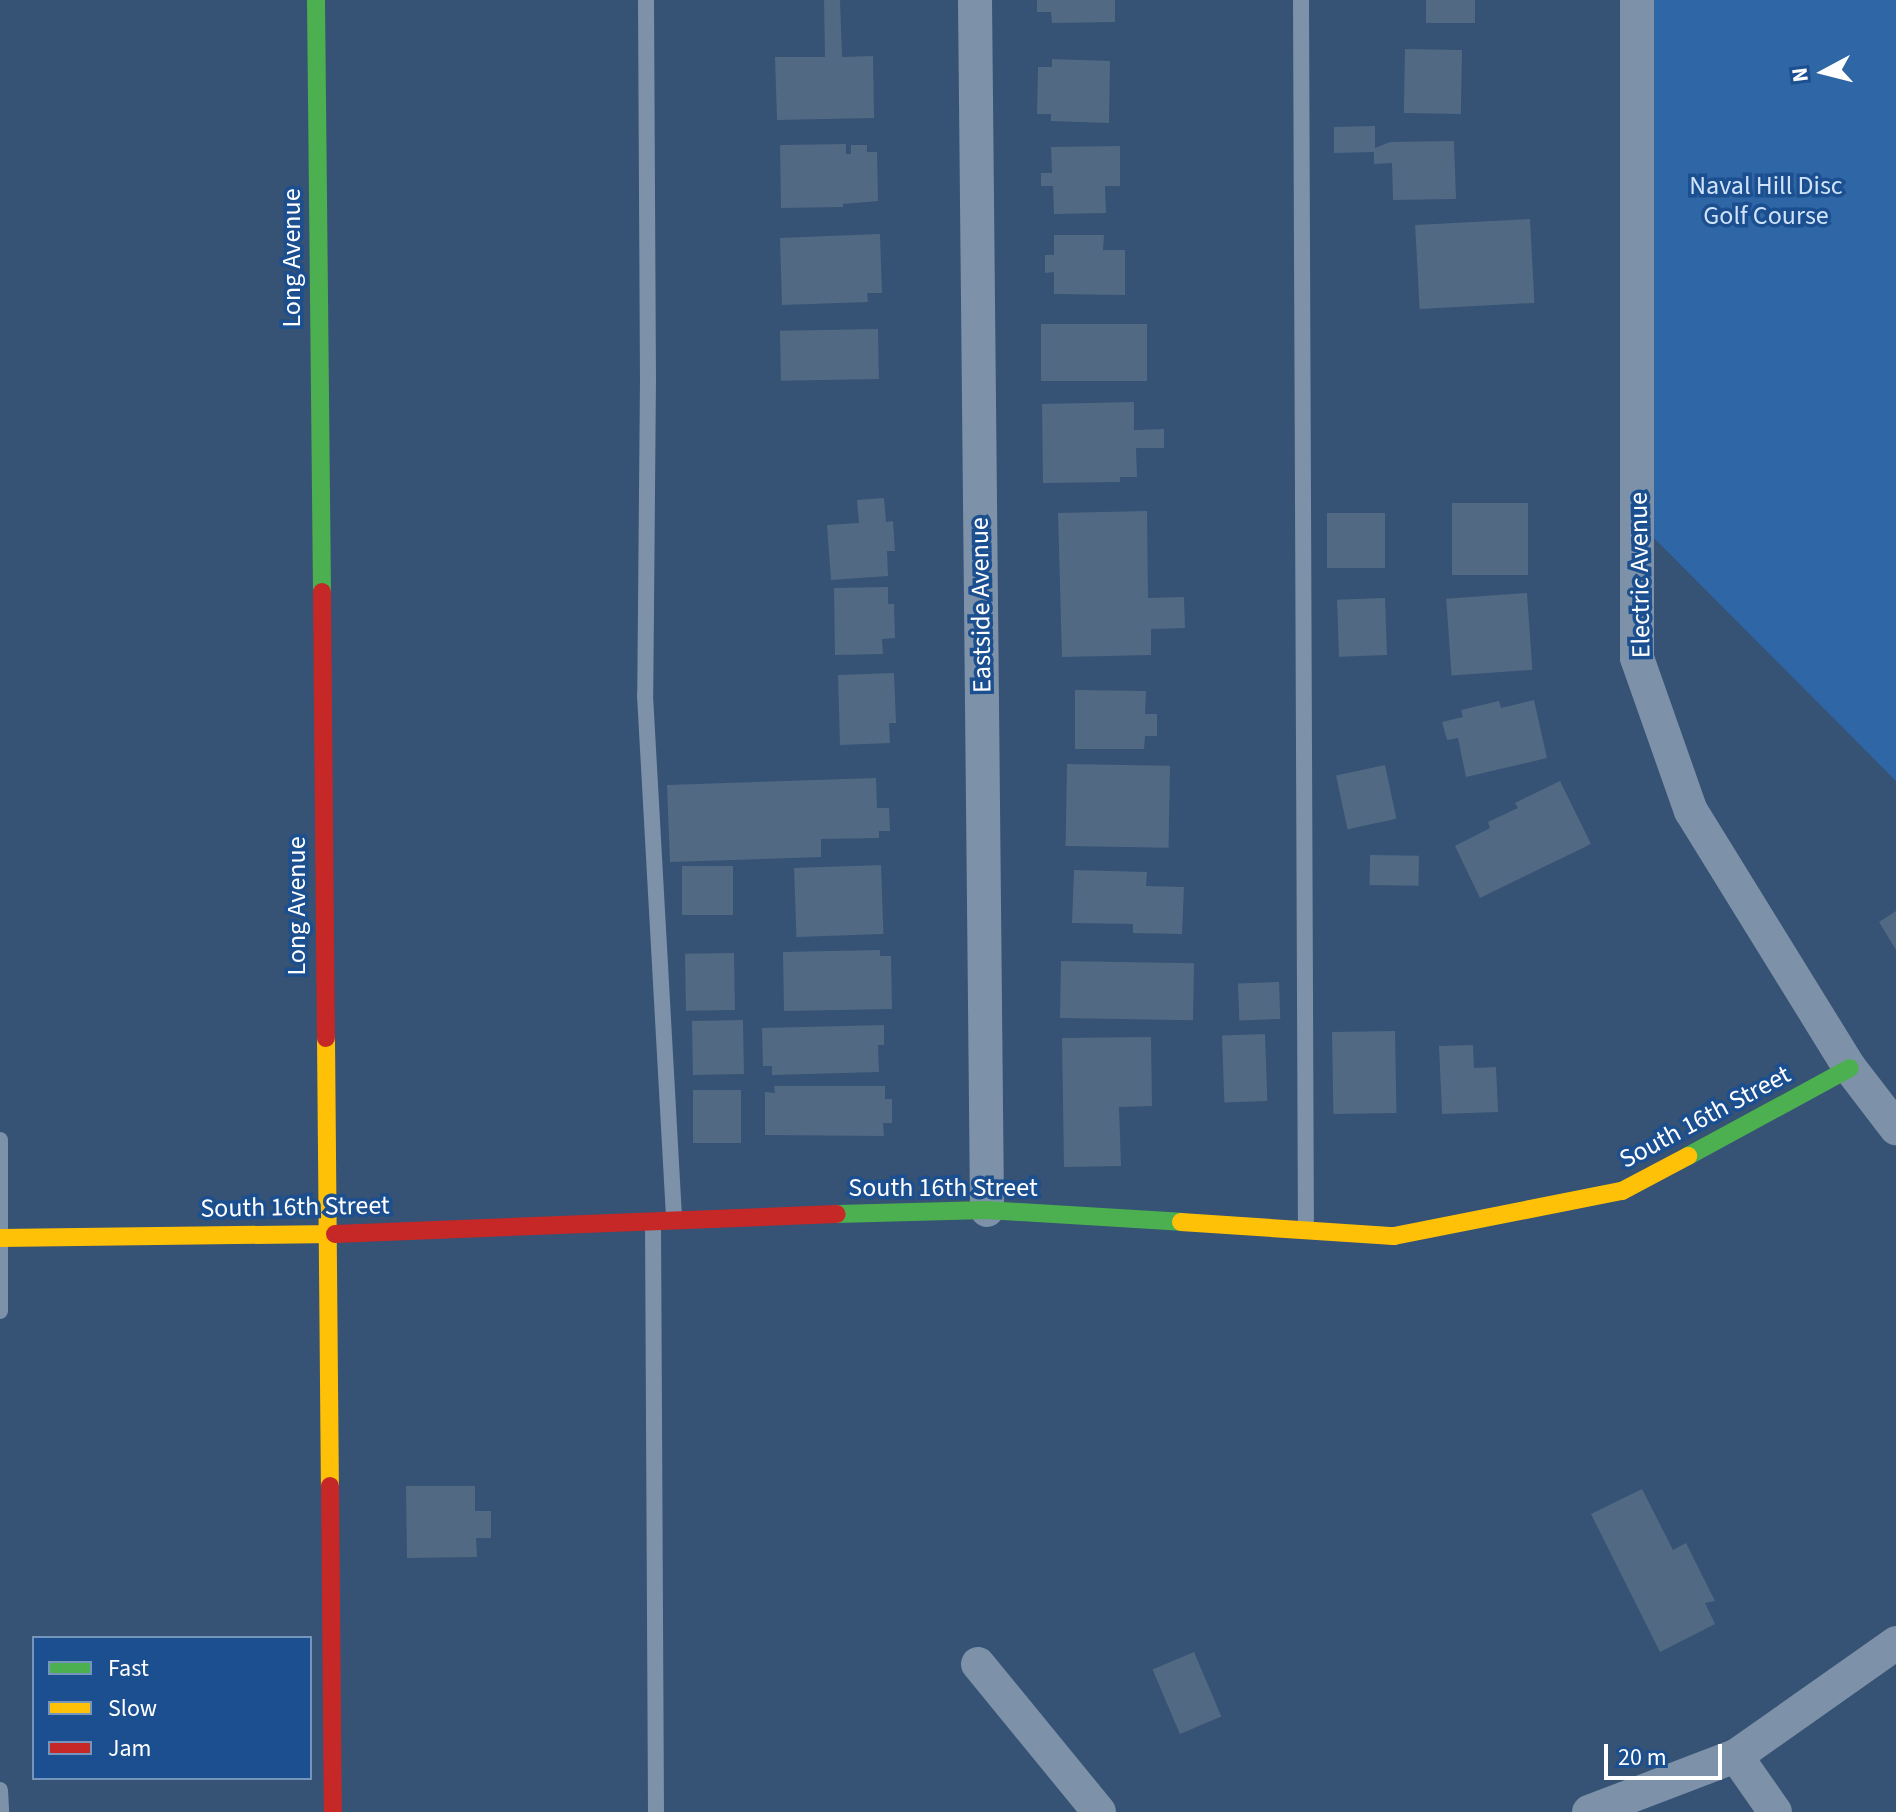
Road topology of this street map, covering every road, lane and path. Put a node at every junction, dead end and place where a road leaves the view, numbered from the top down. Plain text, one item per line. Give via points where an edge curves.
1 (316, 0) edge
2 (646, 0) edge
3 (975, 0) edge
4 (1301, 0) edge
5 (1637, 0) edge
6 (1850, 1068) junction
7 (1896, 1128) edge
8 (0, 1140) edge
9 (987, 1210) junction
10 (674, 1219) junction
11 (653, 1220) junction
12 (1306, 1233) junction
13 (326, 1234) junction
14 (1, 1238) edge
15 (0, 1311) edge
16 (1896, 1643) edge
17 (978, 1664) dead end
18 (1736, 1756) junction
19 (0, 1790) edge
20 (1, 1812) edge
21 (333, 1812) edge
22 (656, 1812) edge
23 (1099, 1812) edge
24 (1589, 1812) edge
25 (1775, 1812) edge

1 - 13 street, Long Avenue
2 - 10 lane via 645,695
3 - 9 street, Eastside Avenue
4 - 12 lane
5 - 6 street, Electric Avenue via 1637,658 1691,811
6 - 7 street, Electric Avenue
6 - 12 street, South 16th Street via 1622,1191 1394,1236
8 - 14 lane
9 - 10 street, South 16th Street
9 - 12 street, South 16th Street
10 - 11 street, South 16th Street
11 - 13 street, South 16th Street
11 - 22 lane
13 - 14 street, South 16th Street
13 - 21 street, Long Avenue
14 - 15 lane
16 - 18 street
17 - 23 street
18 - 24 street
18 - 25 street
19 - 20 lane

